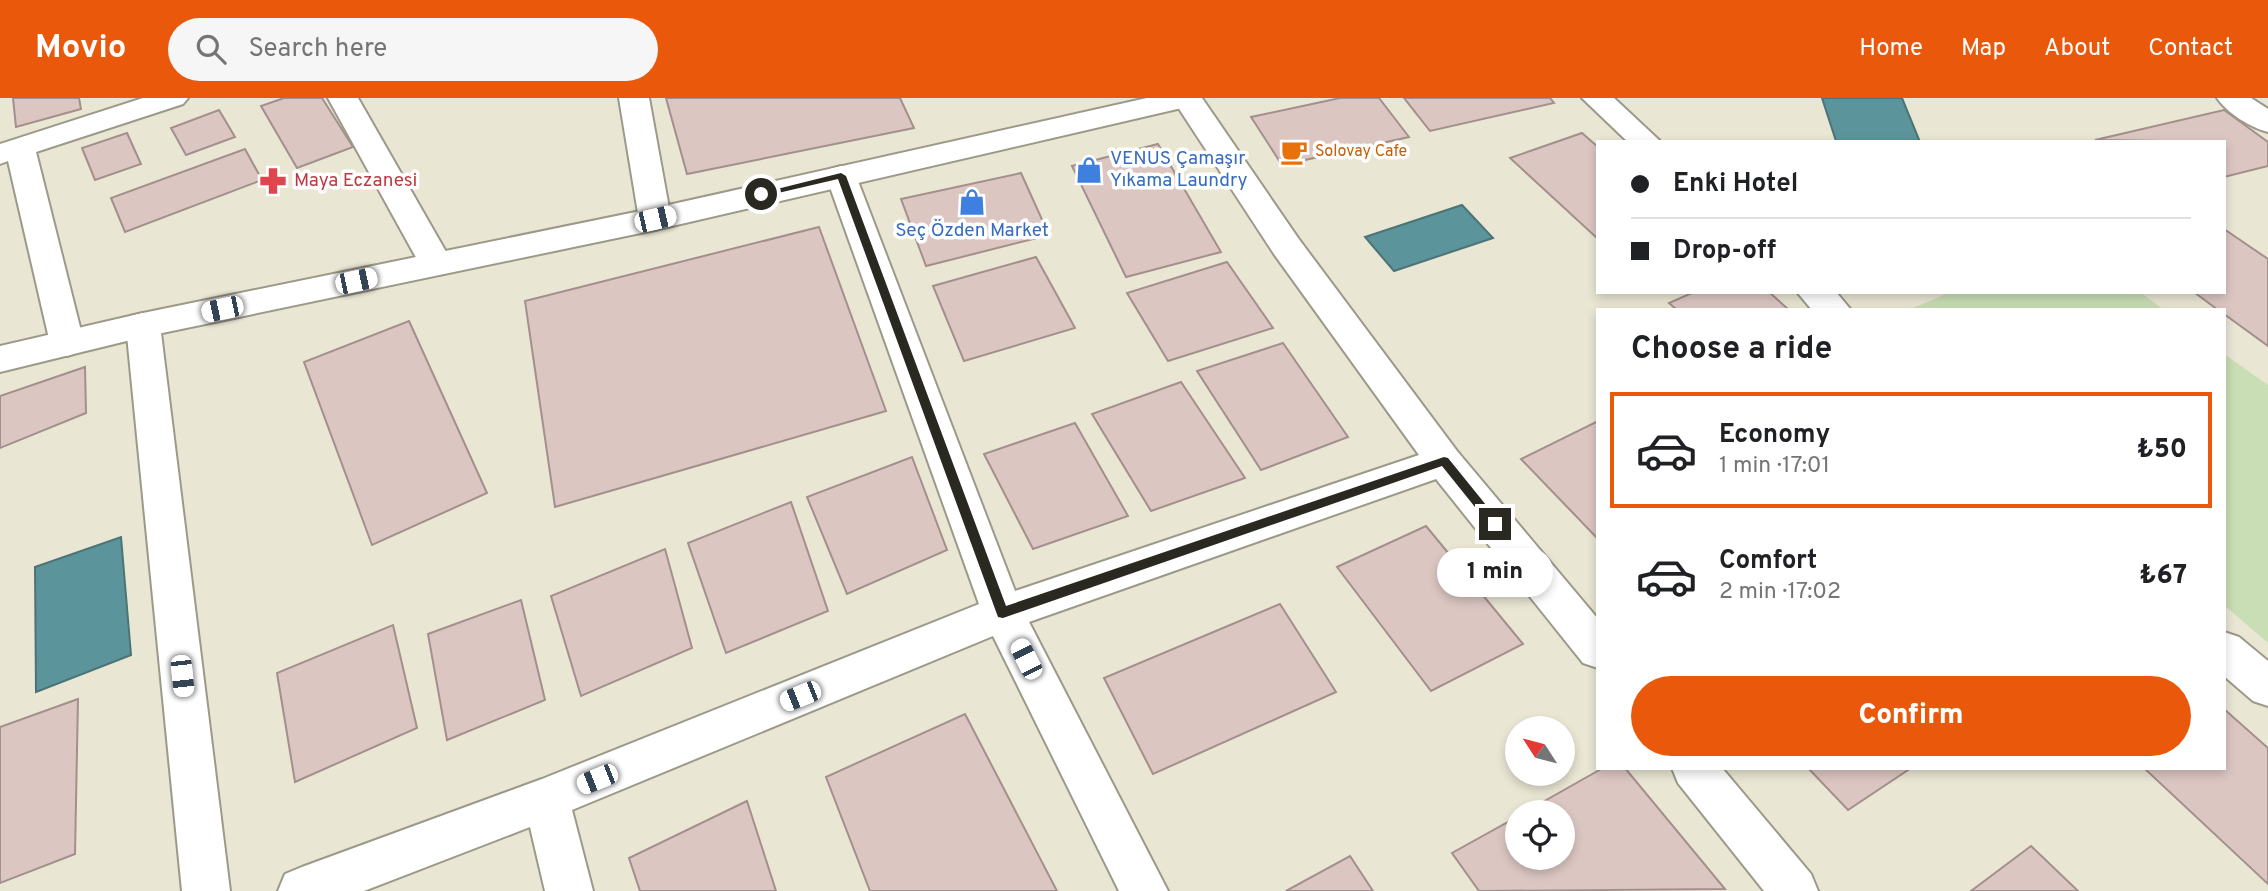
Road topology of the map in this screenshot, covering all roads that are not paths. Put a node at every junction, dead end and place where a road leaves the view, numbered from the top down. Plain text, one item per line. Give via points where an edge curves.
1 (173, 98) edge
2 (344, 98) edge
3 (634, 98) edge
4 (1186, 98) edge
5 (1597, 98) edge
6 (2232, 98) edge
7 (2268, 123) edge
8 (1644, 140) edge
9 (10, 150) edge
10 (841, 176) junction
11 (655, 219) junction
12 (436, 264) junction
13 (1816, 294) edge
14 (1832, 308) edge
15 (142, 325) junction
16 (67, 343) junction
17 (0, 359) edge
18 (1444, 461) junction
19 (1003, 613) junction
20 (1596, 648) edge
21 (2226, 652) edge
22 (2268, 687) edge
23 (1696, 770) edge
24 (546, 799) junction
25 (206, 891) edge
26 (302, 891) edge
27 (569, 891) edge
28 (1144, 891) edge
29 (1794, 891) edge

1 - 9 street
2 - 12 street
3 - 11 street
4 - 10 street
4 - 18 street via 1286,246
5 - 8 street
6 - 7 street
9 - 16 street
10 - 11 street
10 - 19 street
11 - 12 street
12 - 15 street
13 - 14 street
15 - 16 street
15 - 25 street
16 - 17 street
18 - 19 street
18 - 20 street
19 - 24 street
19 - 28 street
21 - 22 street
23 - 29 street
24 - 26 street
24 - 27 street

